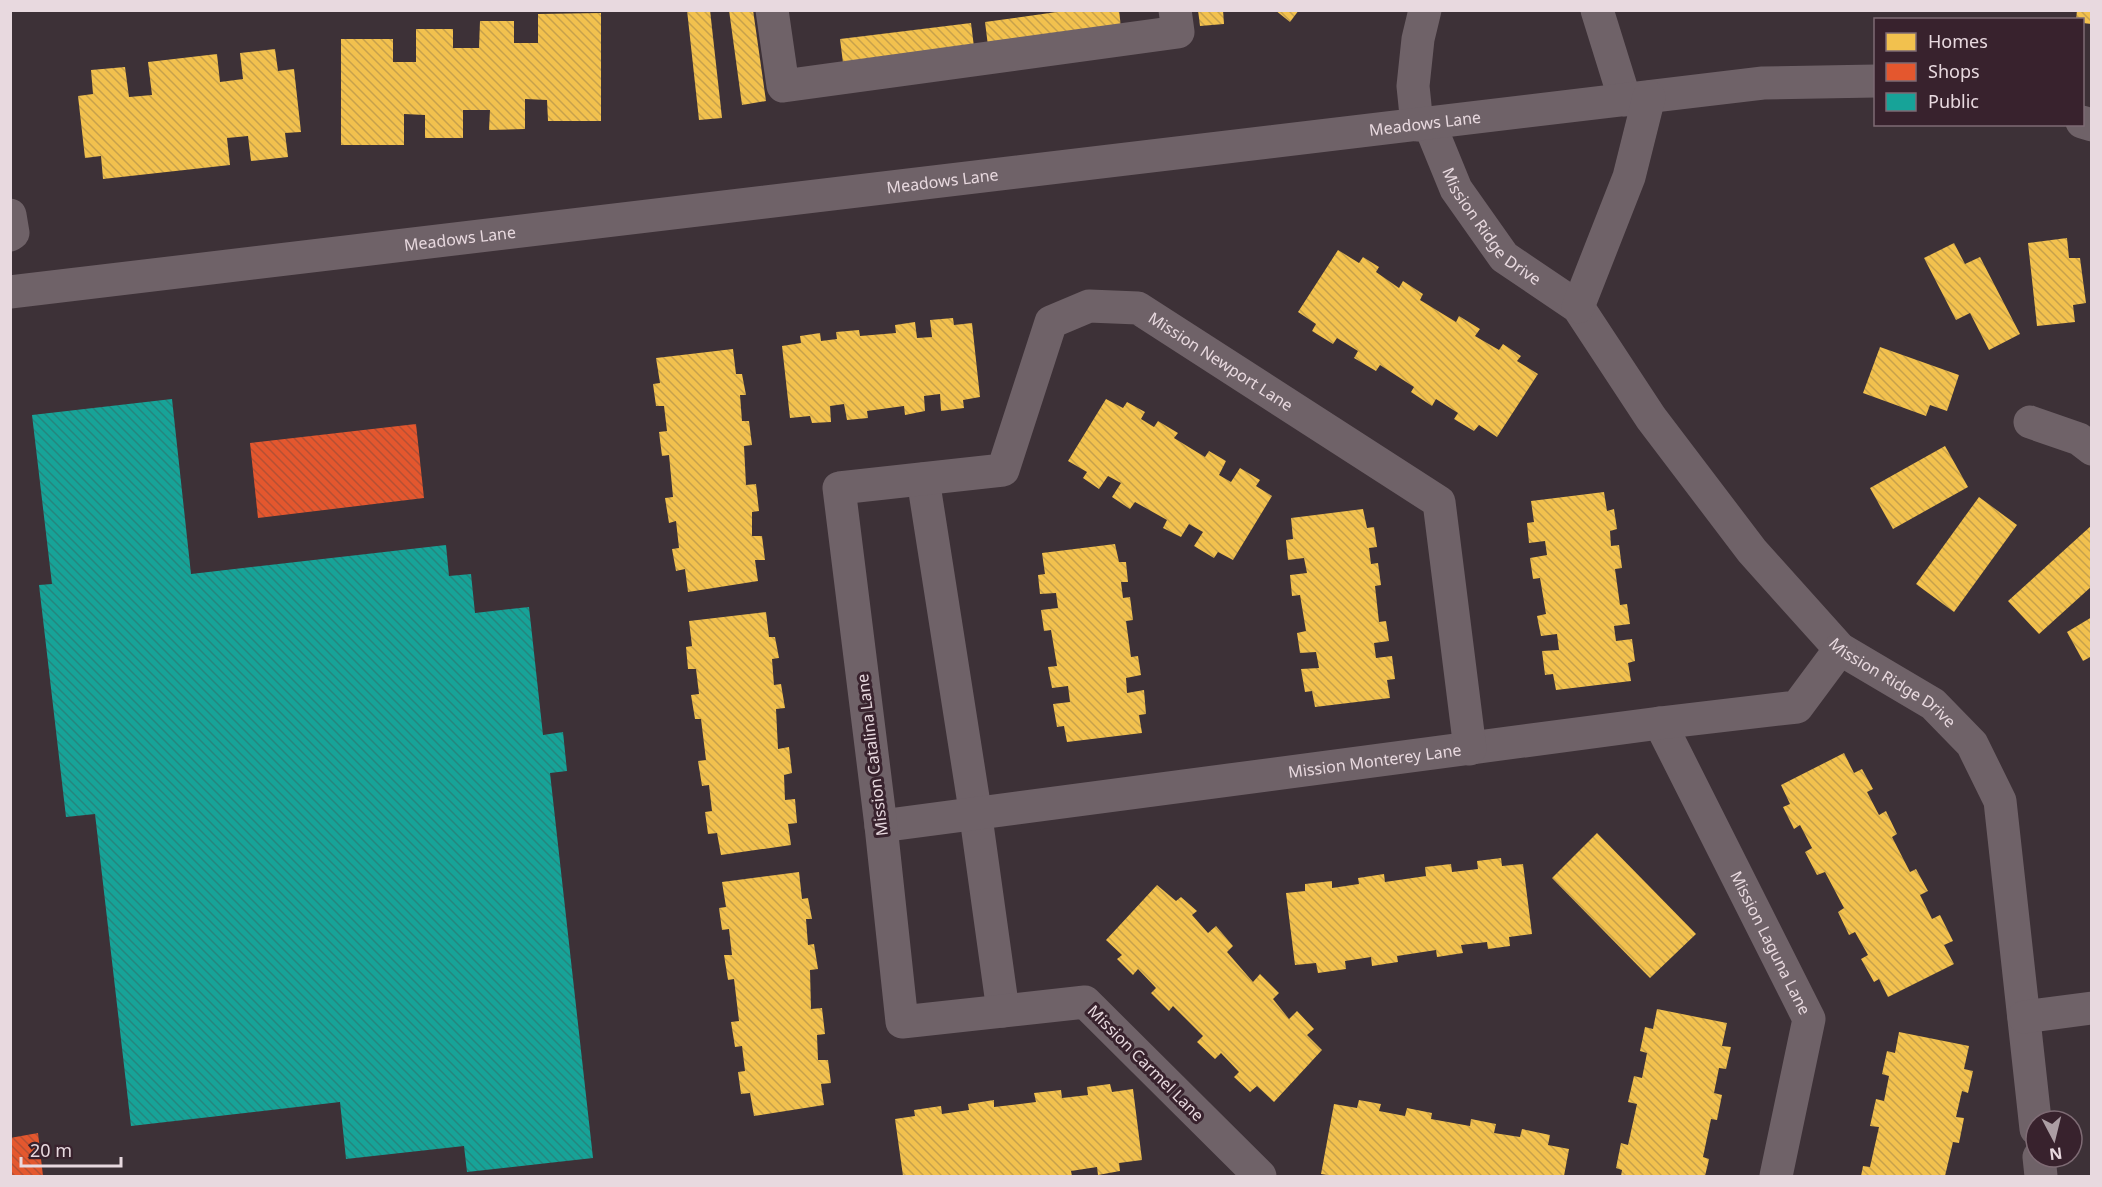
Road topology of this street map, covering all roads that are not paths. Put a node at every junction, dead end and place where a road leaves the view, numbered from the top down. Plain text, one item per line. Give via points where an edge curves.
1 (772, 10) edge
2 (1175, 10) edge
3 (1425, 10) edge
4 (1597, 10) edge
5 (1874, 81) edge
6 (1637, 99) junction
7 (1423, 124) junction
8 (10, 215) edge
9 (10, 235) edge
10 (10, 292) edge
11 (1578, 307) junction
12 (2030, 422) dead end
13 (2091, 448) edge
14 (923, 479) junction
15 (839, 488) joint
16 (1840, 649) junction
17 (1660, 723) junction
18 (1470, 749) junction
19 (975, 813) junction
20 (881, 826) junction
21 (2091, 1008) edge
22 (1003, 1011) junction
23 (2024, 1017) junction
24 (903, 1022) joint
25 (2034, 1109) edge
26 (1260, 1176) edge
27 (1776, 1176) edge

1 - 2 street via 783,86 1178,32
3 - 7 street, Mission Ridge Drive via 1413,86
4 - 6 street
5 - 6 street, Meadows Lane via 1763,83
6 - 7 street, Meadows Lane
6 - 11 street via 1629,177
7 - 10 street, Meadows Lane
7 - 11 street, Mission Ridge Drive via 1456,189 1504,257
8 - 9 street
11 - 16 street, Mission Ridge Drive via 1651,418 1752,551
12 - 13 street via 2079,439
14 - 15 street, Mission Newport Lane
14 - 18 street, Mission Newport Lane via 1003,470 1051,322 1089,306 1138,309 1439,502
14 - 19 street
15 - 20 street, Mission Catalina Lane
16 - 17 street, Mission Monterey Lane via 1797,707
16 - 23 street, Mission Ridge Drive via 1933,704 1977,754 2000,801
17 - 18 street, Mission Monterey Lane
17 - 27 street, Mission Laguna Lane via 1809,1018
18 - 19 street, Mission Monterey Lane
19 - 20 street, Mission Monterey Lane
19 - 22 street
20 - 24 street, Mission Catalina Lane
21 - 23 street
22 - 24 street, Mission Carmel Lane
22 - 26 street, Mission Carmel Lane via 1085,1002
23 - 25 street, Mission Ridge Drive

